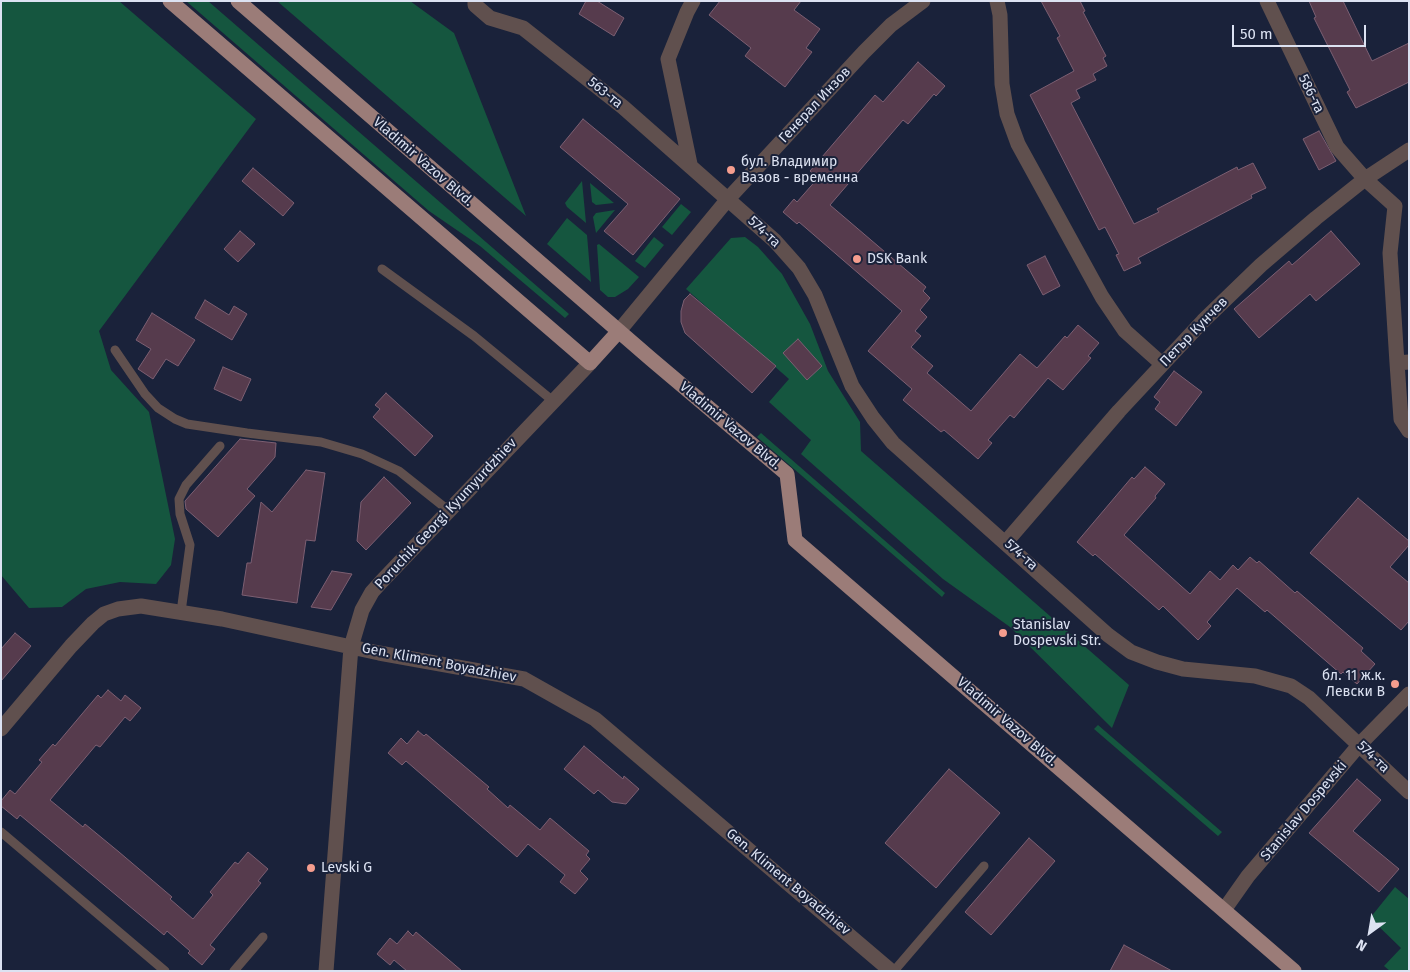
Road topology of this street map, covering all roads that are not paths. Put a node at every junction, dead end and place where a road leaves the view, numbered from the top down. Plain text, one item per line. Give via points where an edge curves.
1 (170, 1) edge
2 (238, 1) edge
3 (474, 1) edge
4 (693, 1) edge
5 (922, 1) edge
6 (997, 1) edge
7 (1267, 1) edge
8 (1409, 150) edge
9 (690, 164) junction
10 (1365, 179) junction
11 (728, 198) junction
12 (1402, 206) edge
13 (382, 268) dead end
14 (619, 331) junction
15 (115, 350) dead end
16 (1403, 362) edge
17 (590, 363) junction
18 (1162, 364) junction
19 (553, 401) junction
20 (1409, 431) edge
21 (220, 446) dead end
22 (448, 510) junction
23 (1006, 542) junction
24 (181, 612) junction
25 (352, 647) junction
26 (1409, 694) edge
27 (1, 729) edge
28 (1360, 744) junction
29 (1409, 792) edge
30 (1, 832) edge
31 (984, 866) dead end
32 (1224, 910) junction
33 (263, 937) dead end
34 (165, 971) edge
35 (234, 971) edge
36 (326, 971) edge
37 (893, 971) edge
38 (1294, 971) edge

1 - 17 main road
2 - 14 main road, Vladimir Vazov Blvd.
3 - 9 street, 563-та via 490,18 523,28
4 - 9 street via 668,59
5 - 11 street, Генерал Инзов via 864,52
6 - 18 street via 1003,92 1018,144 1107,304 1125,331
7 - 10 street, 586-та via 1337,147
8 - 10 street, Петър Кунчев
9 - 11 street, 563-та
10 - 12 street, 586-та
10 - 18 street, Петър Кунчев via 1261,265
11 - 14 street, Генерал Инзов
11 - 23 street, 574-та via 799,268 815,294 852,386 873,418 893,442
12 - 16 street via 1390,253
13 - 19 lane via 474,336
14 - 17 main road, Poruchik Georgi Kyumyurdzhiev
14 - 32 main road, Vladimir Vazov Blvd. via 787,474 796,540
15 - 22 lane via 145,394 175,419 187,424 256,435 321,442 362,454 399,472
16 - 20 street via 1401,419
17 - 19 street, Poruchik Georgi Kyumyurdzhiev
18 - 23 street, Петър Кунчев
19 - 22 street, Poruchik Georgi Kyumyurdzhiev
21 - 24 lane via 186,485 179,499 180,514 190,545
22 - 25 street, Poruchik Georgi Kyumyurdzhiev via 372,592 362,610
23 - 28 street, 574-та via 1131,652 1183,669 1255,676 1291,686
24 - 25 street, Gen. Kliment Boyadzhiev
24 - 27 street, Gen. Kliment Boyadzhiev via 141,606 104,614 71,646
25 - 36 street, Poruchik Georgi Kyumyurdzhiev
25 - 37 street, Gen. Kliment Boyadzhiev via 524,679 595,719
26 - 28 street, Stanislav Dospevski
28 - 29 street, 574-та
28 - 32 street, Stanislav Dospevski via 1248,876
30 - 34 lane
31 - 37 lane
32 - 38 main road, Vladimir Vazov Blvd.
33 - 35 lane

